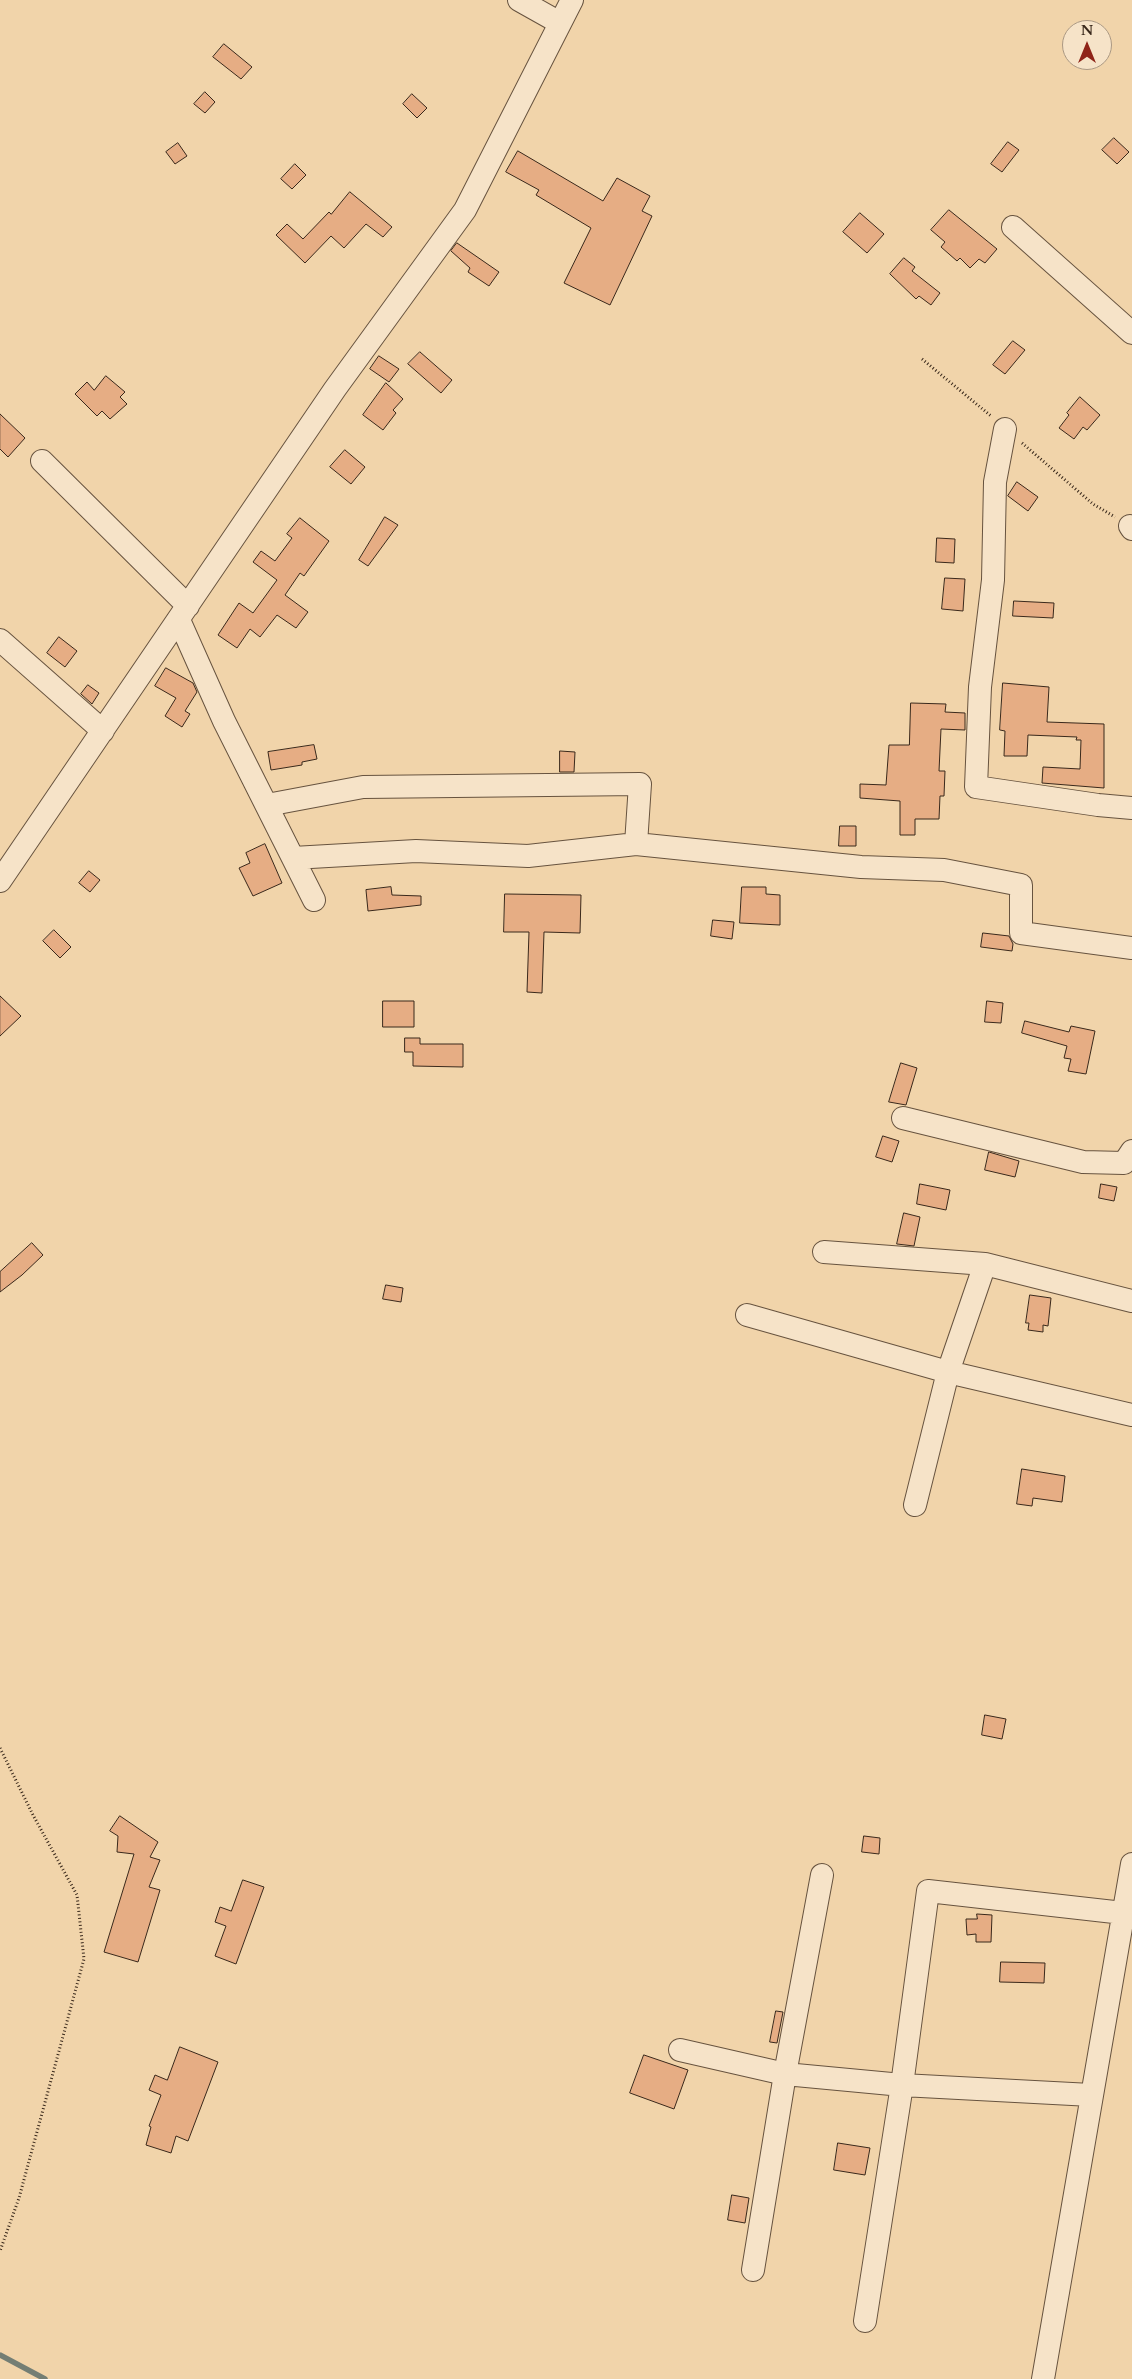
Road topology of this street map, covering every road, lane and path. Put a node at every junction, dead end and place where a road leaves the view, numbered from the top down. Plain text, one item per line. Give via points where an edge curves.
1 (519, 0) edge
2 (572, 0) edge
3 (560, 23) junction
4 (1013, 227) dead end
5 (1132, 333) edge
6 (922, 359) dead end
7 (1005, 429) junction
8 (42, 461) dead end
9 (1131, 527) edge
10 (184, 613) junction
11 (0, 640) edge
12 (103, 731) junction
13 (267, 805) junction
14 (1132, 808) edge
15 (636, 844) junction
16 (293, 858) junction
17 (0, 881) edge
18 (314, 900) dead end
19 (1132, 948) edge
20 (903, 1118) dead end
21 (1132, 1151) edge
22 (824, 1252) dead end
23 (985, 1264) junction
24 (1132, 1301) edge
25 (747, 1315) dead end
26 (948, 1372) junction
27 (1132, 1415) edge
28 (915, 1505) dead end
29 (0, 1748) edge
30 (1132, 1864) edge
31 (822, 1875) dead end
32 (1123, 1913) junction
33 (680, 2050) dead end
34 (784, 2074) junction
35 (902, 2084) junction
36 (1091, 2095) junction
37 (0, 2251) edge
38 (753, 2270) dead end
39 (864, 2321) dead end
40 (1043, 2379) edge

1 - 3 street
2 - 3 street
3 - 10 street via 465,210 335,389
4 - 5 street
6 - 7 path
7 - 9 path via 1093,504
7 - 14 street via 995,482 993,580 980,687 976,787
8 - 10 street
10 - 12 street
10 - 13 street via 224,721
11 - 12 street
12 - 17 street
13 - 15 street via 363,787 640,784
13 - 16 street
15 - 16 street via 528,856 416,851
15 - 19 street via 861,867 944,870 1021,885 1021,934
16 - 18 street
20 - 21 street via 1083,1162 1124,1164
22 - 23 street
23 - 24 street
23 - 26 street
25 - 26 street
26 - 27 street
26 - 28 street
29 - 37 path via 77,1895 84,1959 19,2198
30 - 32 street
31 - 34 street
32 - 35 street via 928,1891
32 - 36 street
33 - 34 street
34 - 35 street
34 - 38 street
35 - 36 street
35 - 39 street
36 - 40 street

